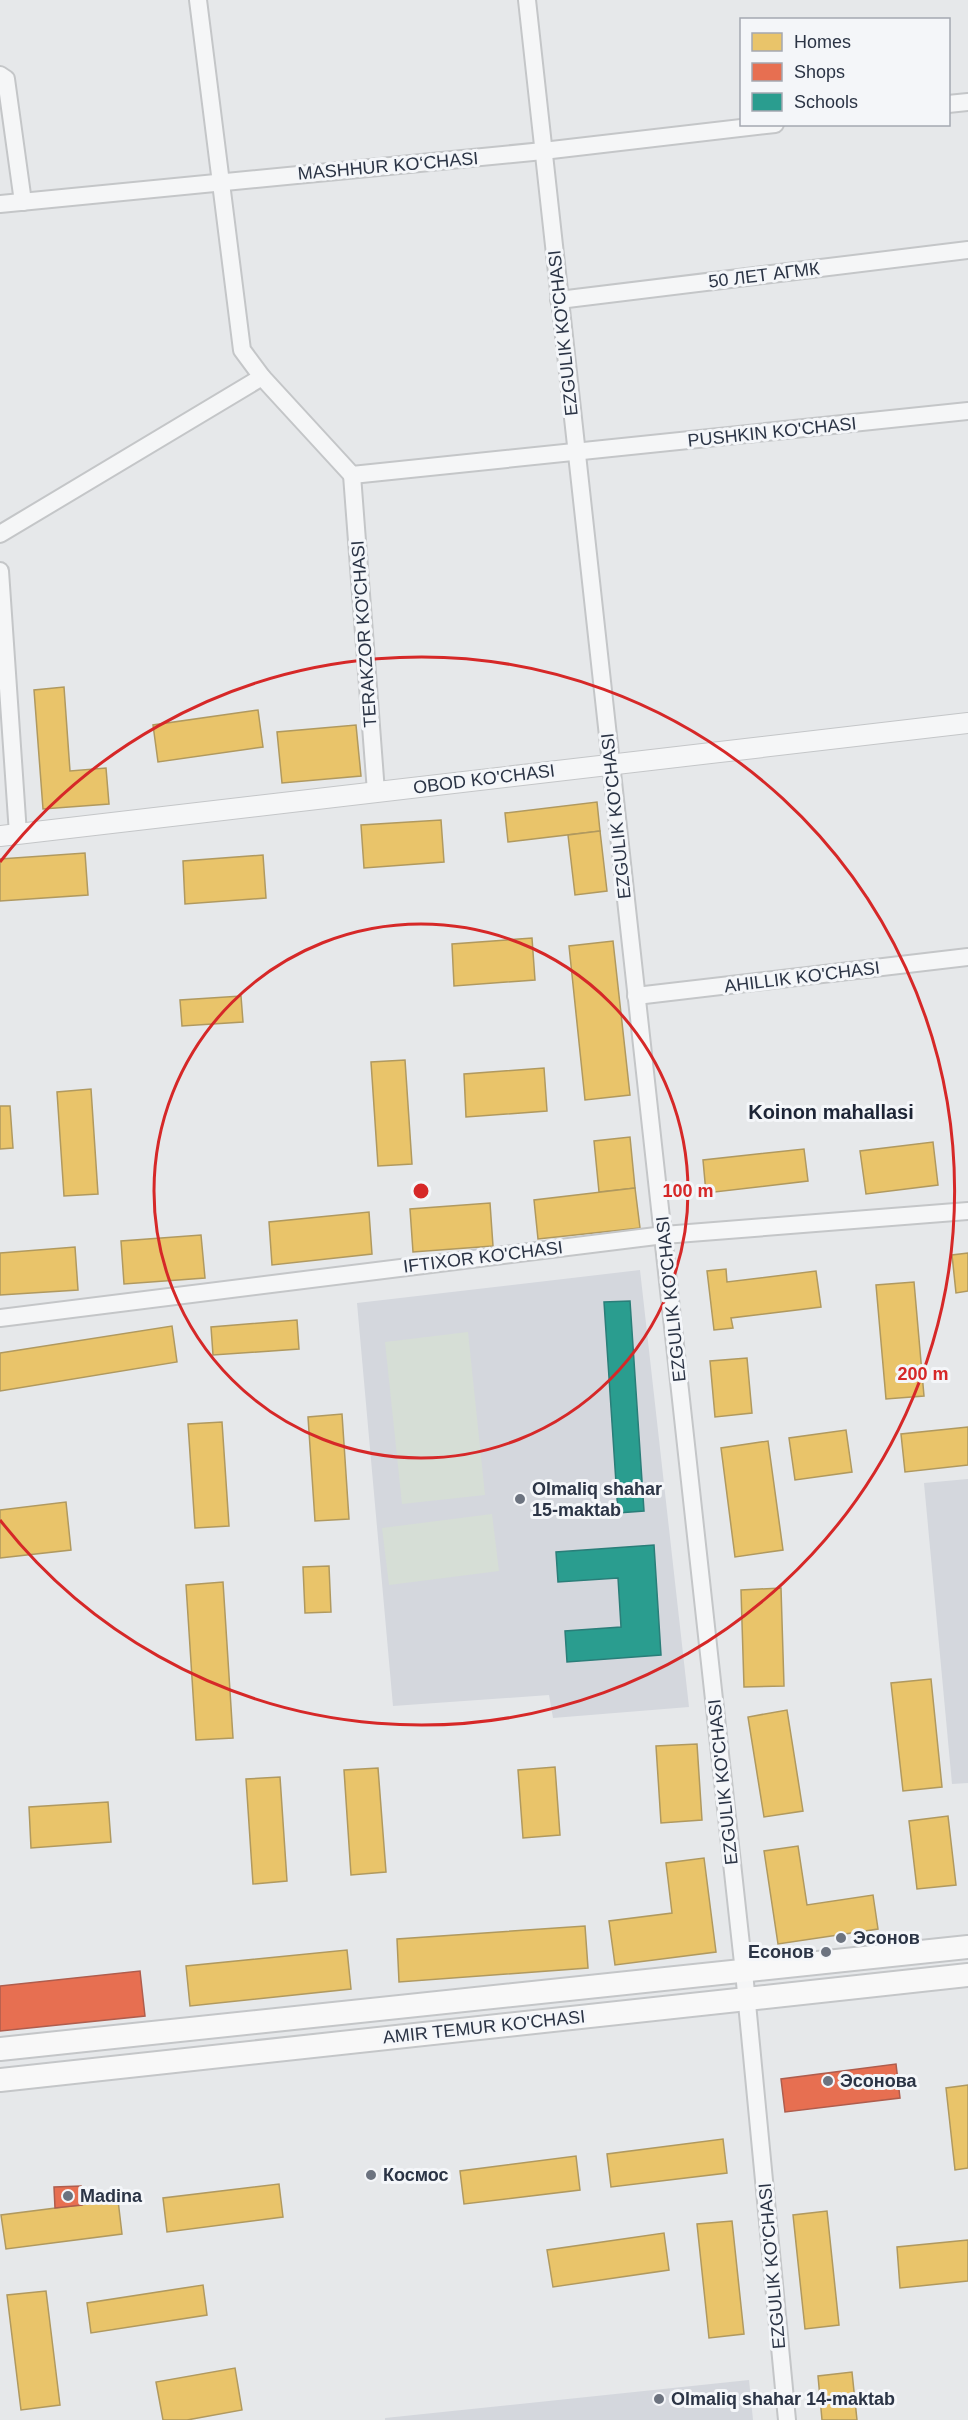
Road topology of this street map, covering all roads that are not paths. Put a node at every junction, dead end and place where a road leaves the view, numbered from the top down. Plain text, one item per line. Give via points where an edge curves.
1 (198, 0) edge
2 (527, 0) edge
3 (0, 75) edge
4 (968, 102) edge
5 (950, 104) edge
6 (758, 126) edge
7 (543, 152) junction
8 (220, 182) junction
9 (22, 202) junction
10 (0, 204) edge
11 (968, 250) edge
12 (559, 300) junction
13 (262, 377) junction
14 (968, 411) edge
15 (576, 453) junction
16 (352, 475) junction
17 (0, 534) edge
18 (0, 571) edge
19 (968, 723) edge
20 (609, 764) junction
21 (376, 792) junction
22 (9, 835) edge
23 (968, 957) edge
24 (636, 996) junction
25 (968, 1210) edge
26 (664, 1235) junction
27 (0, 1318) edge
28 (968, 1947) edge
29 (744, 1972) junction
30 (968, 1975) edge
31 (746, 1998) junction
32 (0, 2049) edge
33 (0, 2080) edge
34 (787, 2420) edge

1 - 8 street
2 - 7 street, EZGULIK KO'CHASI
3 - 9 street via 6,79
4 - 5 street
6 - 7 street, MASHHUR KO‘CHASI
7 - 8 street, MASHHUR KO‘CHASI
7 - 12 street, EZGULIK KO'CHASI
8 - 9 street, MASHHUR KO‘CHASI
8 - 13 street via 242,351
9 - 10 street, MASHHUR KO‘CHASI
11 - 12 street, 50 ЛЕТ АГМК
12 - 15 street, EZGULIK KO'CHASI
13 - 16 street
13 - 17 street
14 - 15 street, PUSHKIN KO'CHASI
15 - 16 street
15 - 20 street, EZGULIK KO'CHASI
16 - 21 street, TERAKZOR KO'CHASI
18 - 22 street
19 - 20 street, OBOD KO'CHASI
20 - 21 street, OBOD KO'CHASI
20 - 24 street, EZGULIK KO'CHASI
21 - 22 street, OBOD KO'CHASI
23 - 24 street, AHILLIK KO'CHASI
24 - 26 street, EZGULIK KO'CHASI
25 - 26 street, IFTIXOR KO'CHASI
26 - 27 street, IFTIXOR KO'CHASI
26 - 29 street, EZGULIK KO'CHASI
28 - 29 main road, AMIR TEMUR KO'CHASI
29 - 31 street, EZGULIK KO'CHASI
29 - 32 main road, AMIR TEMUR KO'CHASI
30 - 31 main road, AMIR TEMUR KO'CHASI
31 - 33 main road, AMIR TEMUR KO'CHASI
31 - 34 street, EZGULIK KO'CHASI

